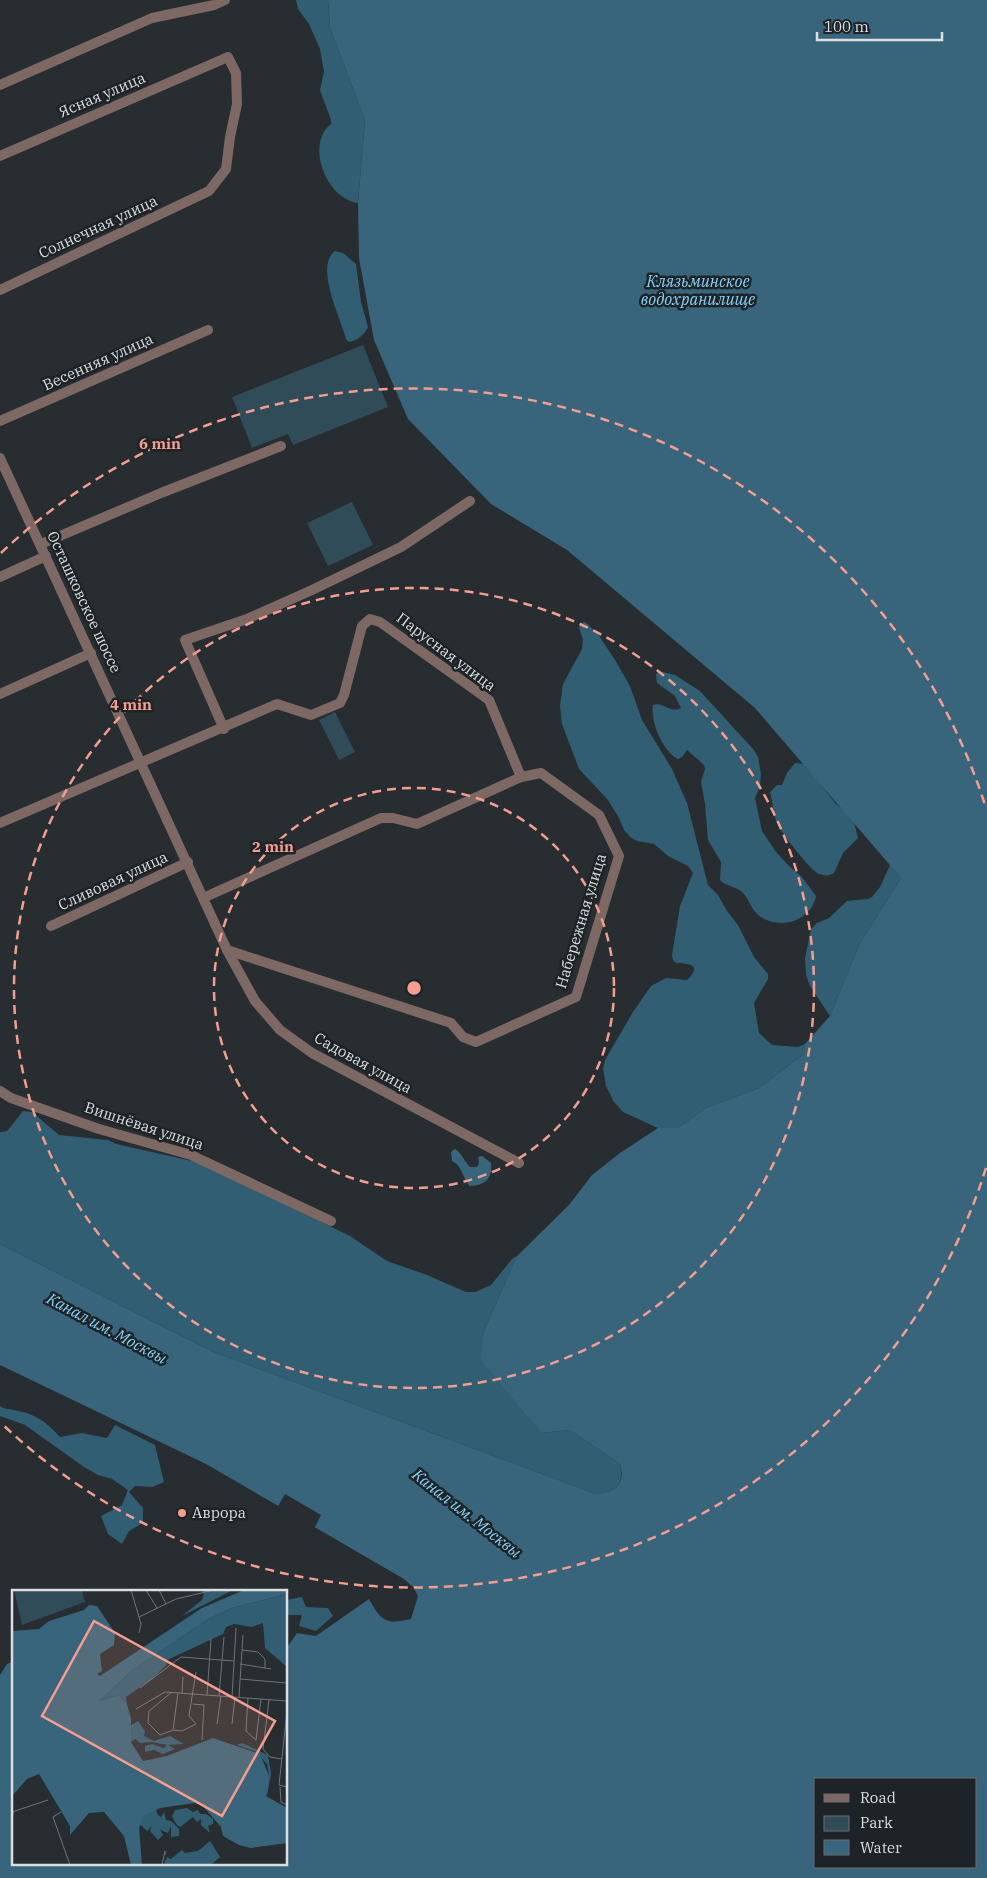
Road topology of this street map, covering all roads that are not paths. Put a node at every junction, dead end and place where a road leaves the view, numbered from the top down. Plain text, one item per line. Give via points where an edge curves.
1 (225, 0) edge
2 (0, 85) edge
3 (0, 156) edge
4 (209, 191) joint
5 (0, 290) edge
6 (208, 330) dead end
7 (0, 421) edge
8 (281, 446) dead end
9 (0, 458) edge
10 (470, 501) dead end
11 (41, 544) junction
12 (46, 556) junction
13 (0, 577) edge
14 (91, 653) junction
15 (0, 694) edge
16 (224, 729) junction
17 (142, 763) junction
18 (521, 777) junction
19 (0, 823) edge
20 (188, 862) junction
21 (203, 898) junction
22 (51, 926) dead end
23 (228, 950) junction
24 (0, 1091) edge
25 (519, 1163) dead end
26 (331, 1221) dead end

1 - 2 street via 152,18
3 - 4 street, Ясная улица via 228,57 236,73 238,104 226,169
4 - 5 street, Солнечная улица
6 - 7 street, Весенняя улица
8 - 11 street
9 - 11 street, Осташковское шоссе
10 - 16 street via 401,547 321,586 247,618 184,640
11 - 12 street, Осташковское шоссе
12 - 13 street
12 - 14 street, Осташковское шоссе
14 - 15 street
14 - 17 street, Осташковское шоссе
16 - 17 street, Парусная улица
16 - 18 street, Парусная улица via 278,704 311,715 340,702 362,626 370,618 489,700
17 - 19 street, Парусная улица
17 - 20 street, Осташковское шоссе
18 - 21 street via 417,824 381,818
18 - 23 street, Набережная улица via 541,773 598,816 619,856 576,997 476,1042 463,1037 451,1023
20 - 21 street, Осташковское шоссе
20 - 22 street, Сливовая улица
21 - 23 street, Осташковское шоссе
23 - 25 street, Садовая улица via 255,1000 280,1030 312,1053
24 - 26 street, Вишнёвая улица via 11,1098 99,1129 191,1155

